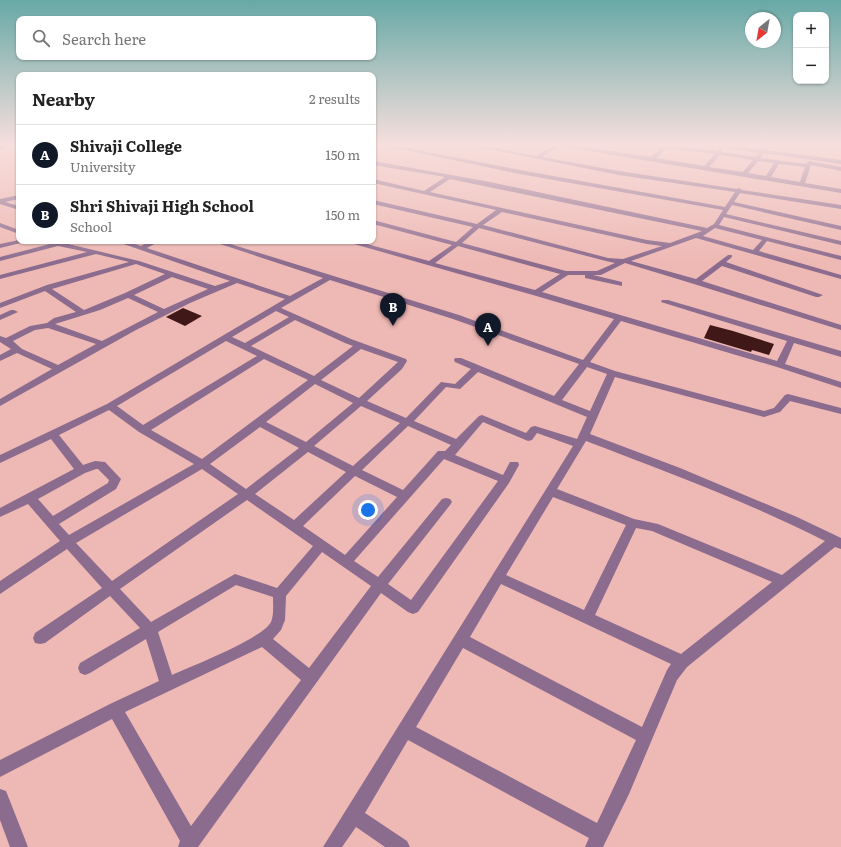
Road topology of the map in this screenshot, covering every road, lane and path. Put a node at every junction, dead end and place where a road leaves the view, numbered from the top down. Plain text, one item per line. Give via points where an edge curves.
1 (386, 184) edge
2 (439, 184) edge
3 (481, 184) edge
4 (579, 184) edge
5 (693, 184) edge
6 (802, 184) edge
7 (739, 190) junction
8 (841, 191) edge
9 (426, 192) junction
10 (16, 198) edge
11 (0, 201) edge
12 (376, 203) edge
13 (731, 203) junction
14 (16, 207) edge
15 (841, 207) edge
16 (502, 209) junction
17 (725, 212) junction
18 (376, 223) edge
19 (0, 225) edge
20 (478, 226) junction
21 (714, 226) junction
22 (841, 228) edge
23 (707, 230) junction
24 (16, 231) edge
25 (695, 236) junction
26 (766, 239) junction
27 (841, 242) edge
28 (16, 243) edge
29 (58, 244) joint
30 (128, 244) edge
31 (150, 244) edge
32 (224, 244) edge
33 (360, 244) edge
34 (457, 244) junction
35 (670, 245) junction
36 (0, 246) edge
37 (141, 248) junction
38 (755, 252) junction
39 (94, 253) junction
40 (730, 256) dead end
41 (841, 258) edge
42 (0, 259) edge
43 (137, 262) junction
44 (624, 262) junction
45 (721, 263) junction
46 (430, 264) junction
47 (566, 273) junction
48 (575, 273) junction
49 (172, 274) junction
50 (0, 277) edge
51 (329, 277) junction
52 (841, 277) edge
53 (235, 281) junction
54 (697, 282) junction
55 (620, 284) dead end
56 (47, 289) junction
57 (215, 289) junction
58 (536, 293) junction
59 (128, 295) junction
60 (819, 295) dead end
61 (291, 299) junction
62 (665, 302) dead end
63 (0, 306) edge
64 (275, 308) junction
65 (14, 312) dead end
66 (82, 312) junction
67 (164, 312) junction
68 (295, 316) junction
69 (0, 318) edge
70 (619, 318) junction
71 (49, 325) junction
72 (841, 328) edge
73 (225, 337) junction
74 (792, 339) junction
75 (4, 340) edge
76 (104, 344) junction
77 (360, 345) junction
78 (244, 347) junction
79 (18, 349) junction
80 (841, 354) edge
81 (263, 356) junction
82 (0, 358) edge
83 (458, 360) dead end
84 (584, 363) junction
85 (780, 365) junction
86 (477, 368) junction
87 (60, 369) junction
88 (612, 373) junction
89 (314, 382) junction
90 (841, 385) edge
91 (556, 401) junction
92 (360, 402) junction
93 (0, 403) edge
94 (110, 406) junction
95 (841, 411) edge
96 (593, 416) junction
97 (407, 422) junction
98 (260, 423) junction
99 (143, 430) junction
100 (52, 433) junction
101 (582, 440) junction
102 (458, 444) junction
103 (307, 447) junction
104 (450, 456) junction
105 (0, 458) edge
106 (202, 464) junction
107 (514, 465) dead end
108 (81, 470) junction
109 (354, 471) junction
110 (505, 480) junction
111 (550, 491) junction
112 (246, 496) junction
113 (405, 496) junction
114 (30, 498) junction
115 (446, 502) dead end
116 (0, 513) edge
117 (52, 523) junction
118 (633, 523) junction
119 (294, 528) junction
120 (68, 542) junction
121 (838, 542) edge
122 (321, 545) junction
123 (346, 562) junction
124 (498, 577) junction
125 (783, 581) junction
126 (380, 585) junction
127 (0, 588) edge
128 (112, 588) junction
129 (279, 594) junction
130 (587, 618) junction
131 (150, 630) junction
132 (40, 638) dead end
133 (263, 639) junction
134 (460, 639) junction
135 (682, 662) junction
136 (85, 668) dead end
137 (310, 679) junction
138 (167, 684) junction
139 (116, 709) junction
140 (405, 730) junction
141 (645, 736) junction
142 (0, 769) edge
143 (0, 797) edge
144 (353, 815) junction
145 (597, 841) edge
146 (189, 845) edge
147 (19, 847) edge
148 (332, 847) edge
149 (401, 847) edge

1 - 9 street
2 - 9 street
3 - 23 street
4 - 17 street
5 - 7 street
6 - 8 street
7 - 13 street
7 - 15 street
9 - 16 street
10 - 11 street
11 - 14 street
12 - 20 street
13 - 17 street
13 - 22 street
16 - 20 street
16 - 35 street
17 - 21 street
17 - 27 street
18 - 34 street
19 - 24 street
20 - 34 street
20 - 44 street
21 - 23 street
21 - 26 street
23 - 25 street
25 - 35 street
25 - 38 street
26 - 38 street
26 - 41 street
28 - 36 street
29 - 39 street
29 - 42 street
30 - 37 street
31 - 37 street
32 - 51 street
33 - 46 street
34 - 46 street
34 - 47 street
35 - 44 street
37 - 53 street
38 - 52 street
39 - 43 street
39 - 50 street
40 - 45 street
43 - 49 street
43 - 56 street
44 - 48 street via 598,273
44 - 54 street
45 - 54 street
45 - 60 street
46 - 58 street
47 - 48 street
47 - 58 street
48 - 55 street
49 - 57 street
49 - 59 street
51 - 61 street
51 - 84 street via 456,317
53 - 57 street
53 - 61 street
54 - 72 street
56 - 63 street
56 - 66 street
57 - 67 street
58 - 70 street
59 - 66 street
59 - 67 street
61 - 64 street
62 - 74 street
64 - 68 street
64 - 73 street
65 - 69 street
66 - 71 street
67 - 76 street
68 - 77 street
68 - 78 street
70 - 84 street
70 - 85 street
71 - 75 street via 33,328
71 - 76 street
73 - 78 street
73 - 94 street
74 - 80 street
74 - 85 street
75 - 79 street
76 - 87 street
77 - 89 street
77 - 92 street via 403,361
78 - 81 street
79 - 82 street
79 - 87 street
81 - 89 street
81 - 99 street
83 - 86 street
84 - 88 street
84 - 91 street
85 - 90 street
86 - 91 street
86 - 97 street via 457,387 444,384
87 - 93 street
88 - 95 street via 764,414 778,410 788,397
88 - 96 street
89 - 92 street
89 - 98 street
91 - 96 street
92 - 97 street
92 - 103 street
94 - 99 street
94 - 100 street
96 - 101 street
97 - 102 street
97 - 109 street
98 - 103 street
98 - 106 street
99 - 106 street
100 - 105 street
100 - 108 street
101 - 102 street via 535,429 528,438 482,418
101 - 111 street
101 - 121 street via 683,474 793,520
102 - 104 street via 449,453
103 - 109 street
103 - 112 street
104 - 110 street
104 - 113 street via 442,454
106 - 112 street
106 - 120 street
107 - 110 street
108 - 114 street
108 - 117 street via 101,465 116,479 112,486
109 - 113 street
109 - 119 street
110 - 126 street via 413,608
111 - 118 street
111 - 124 street
112 - 119 street
112 - 128 street
113 - 123 street
114 - 116 street
114 - 117 street
115 - 126 street
117 - 120 street
118 - 125 street via 654,528
118 - 130 street
119 - 122 street
120 - 127 street
120 - 128 street
121 - 125 street
122 - 123 street
122 - 129 street
123 - 126 street
124 - 130 street
124 - 134 street
125 - 135 street
126 - 137 street
128 - 131 street
128 - 132 street
129 - 131 street via 235,579
129 - 133 street via 281,615 272,633
130 - 135 street
131 - 136 street
131 - 138 street
133 - 137 street
133 - 138 street
134 - 140 street
134 - 141 street
135 - 141 street via 672,675
137 - 146 street
138 - 139 street
139 - 142 street
139 - 146 street
140 - 144 street
140 - 145 street
141 - 145 street
143 - 147 street
144 - 148 street
144 - 149 street

